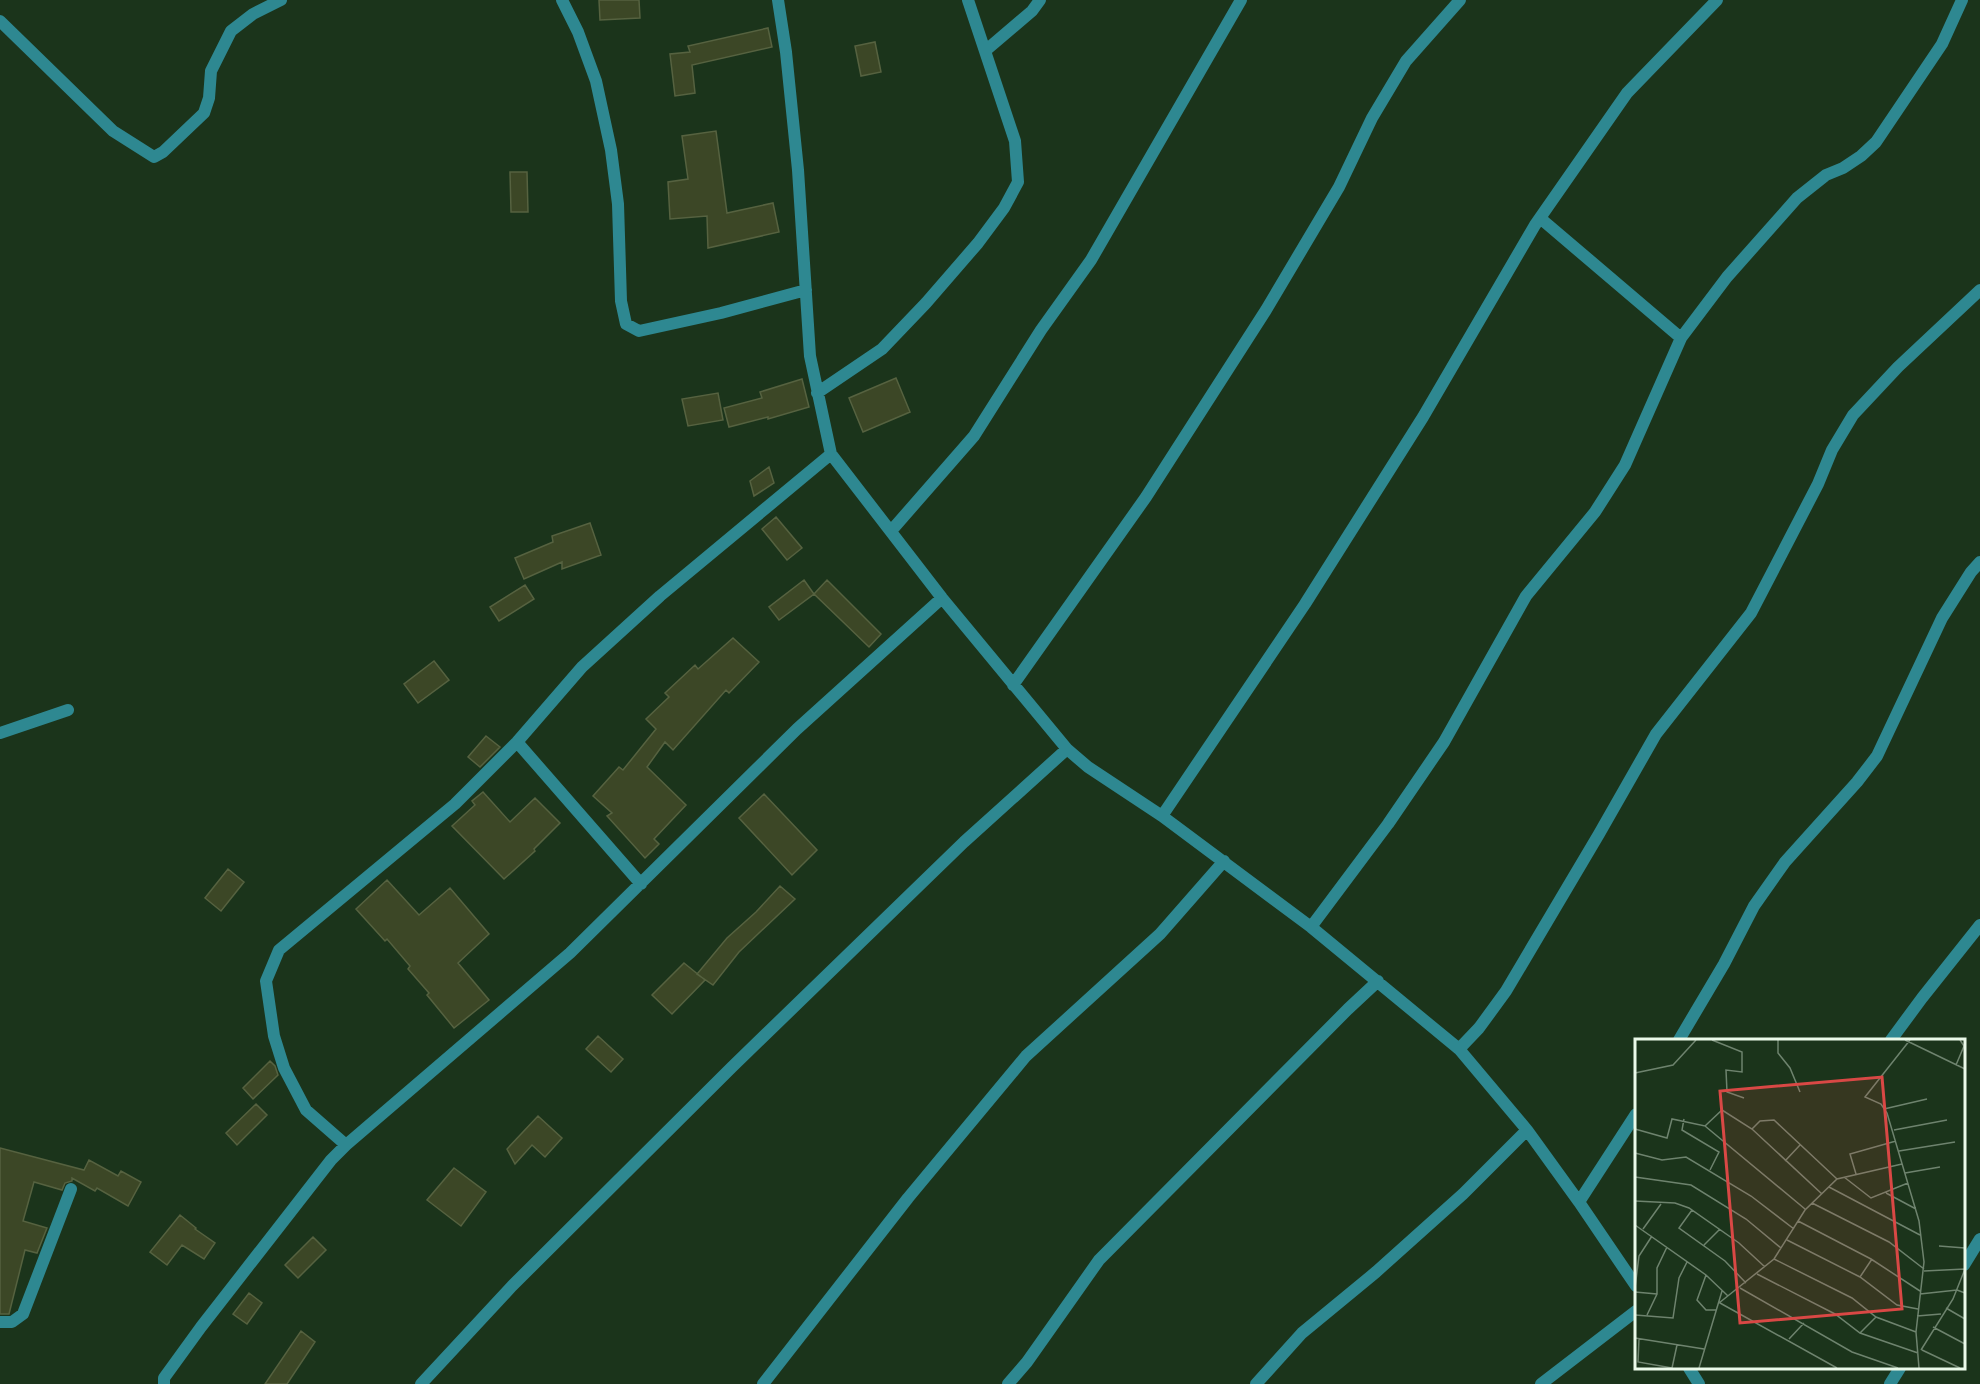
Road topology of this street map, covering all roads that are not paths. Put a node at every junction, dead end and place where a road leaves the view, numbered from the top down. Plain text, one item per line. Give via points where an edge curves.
1 (562, 0) edge
2 (777, 0) edge
3 (968, 0) edge
4 (1040, 0) edge
5 (1241, 0) edge
6 (1460, 0) edge
7 (1717, 0) edge
8 (1962, 0) edge
9 (276, 1) edge
10 (0, 21) edge
11 (985, 51) junction
12 (1539, 218) junction
13 (806, 290) junction
14 (1980, 290) edge
15 (1681, 338) junction
16 (818, 393) junction
17 (831, 454) junction
18 (891, 531) junction
19 (1980, 562) edge
20 (942, 598) junction
21 (1014, 685) junction
22 (68, 710) dead end
23 (0, 733) edge
24 (517, 742) junction
25 (1067, 749) junction
26 (1162, 816) junction
27 (1224, 861) junction
28 (641, 884) junction
29 (1980, 925) edge
30 (1311, 927) junction
31 (1378, 981) junction
32 (1680, 1039) edge
33 (1892, 1039) edge
34 (1459, 1049) junction
35 (1635, 1116) edge
36 (1527, 1130) junction
37 (346, 1145) junction
38 (71, 1189) dead end
39 (1580, 1202) junction
40 (1980, 1239) edge
41 (1965, 1263) edge
42 (1635, 1284) edge
43 (1635, 1312) edge
44 (0, 1322) edge
45 (1690, 1369) edge
46 (1899, 1369) edge
47 (164, 1384) edge
48 (421, 1384) edge
49 (763, 1384) edge
50 (1008, 1384) edge
51 (1256, 1384) edge
52 (1541, 1384) edge
53 (1699, 1384) edge
54 (1890, 1384) edge

1 - 13 street via 596,81 611,150 618,204 621,301 626,324 639,331
2 - 13 street via 798,170
3 - 11 street
4 - 11 street
5 - 18 street via 1090,260 974,436
6 - 21 street via 1406,61 1372,118 1339,188 1266,310 1146,497
7 - 12 street via 1627,93
8 - 15 street via 1942,44 1876,142 1797,198 1727,277
9 - 10 street via 231,32 211,71 204,113 154,156 112,131
11 - 16 street via 1015,141 1018,182 978,243 882,349
12 - 15 street
12 - 26 street via 1423,417 1305,604
13 - 16 street via 810,356
14 - 34 street via 1898,367 1853,416 1832,450 1751,613 1656,734 1506,991
15 - 30 street via 1625,465 1595,512 1526,596 1444,742
16 - 17 street
17 - 18 street
17 - 24 street via 660,596 582,667
18 - 20 street
19 - 32 street via 1942,618 1877,756 1785,862 1754,906
20 - 21 street
20 - 28 street via 797,729
21 - 25 street
22 - 23 street
24 - 28 street
24 - 37 street via 454,804 279,950 266,981 274,1036 284,1068 306,1110
25 - 26 street
25 - 48 street via 964,842 732,1067 512,1286
26 - 27 street
27 - 30 street
27 - 49 street via 1160,934 1026,1056 908,1198
28 - 37 street via 570,953
29 - 33 street
30 - 31 street
31 - 34 street
31 - 50 street via 1100,1260
34 - 36 street
35 - 39 street
36 - 39 street
36 - 51 street via 1463,1194 1302,1333
37 - 47 street via 201,1327 164,1378
38 - 44 street via 23,1314 12,1322
39 - 42 street
40 - 41 street
43 - 52 street
45 - 53 street
46 - 54 street

